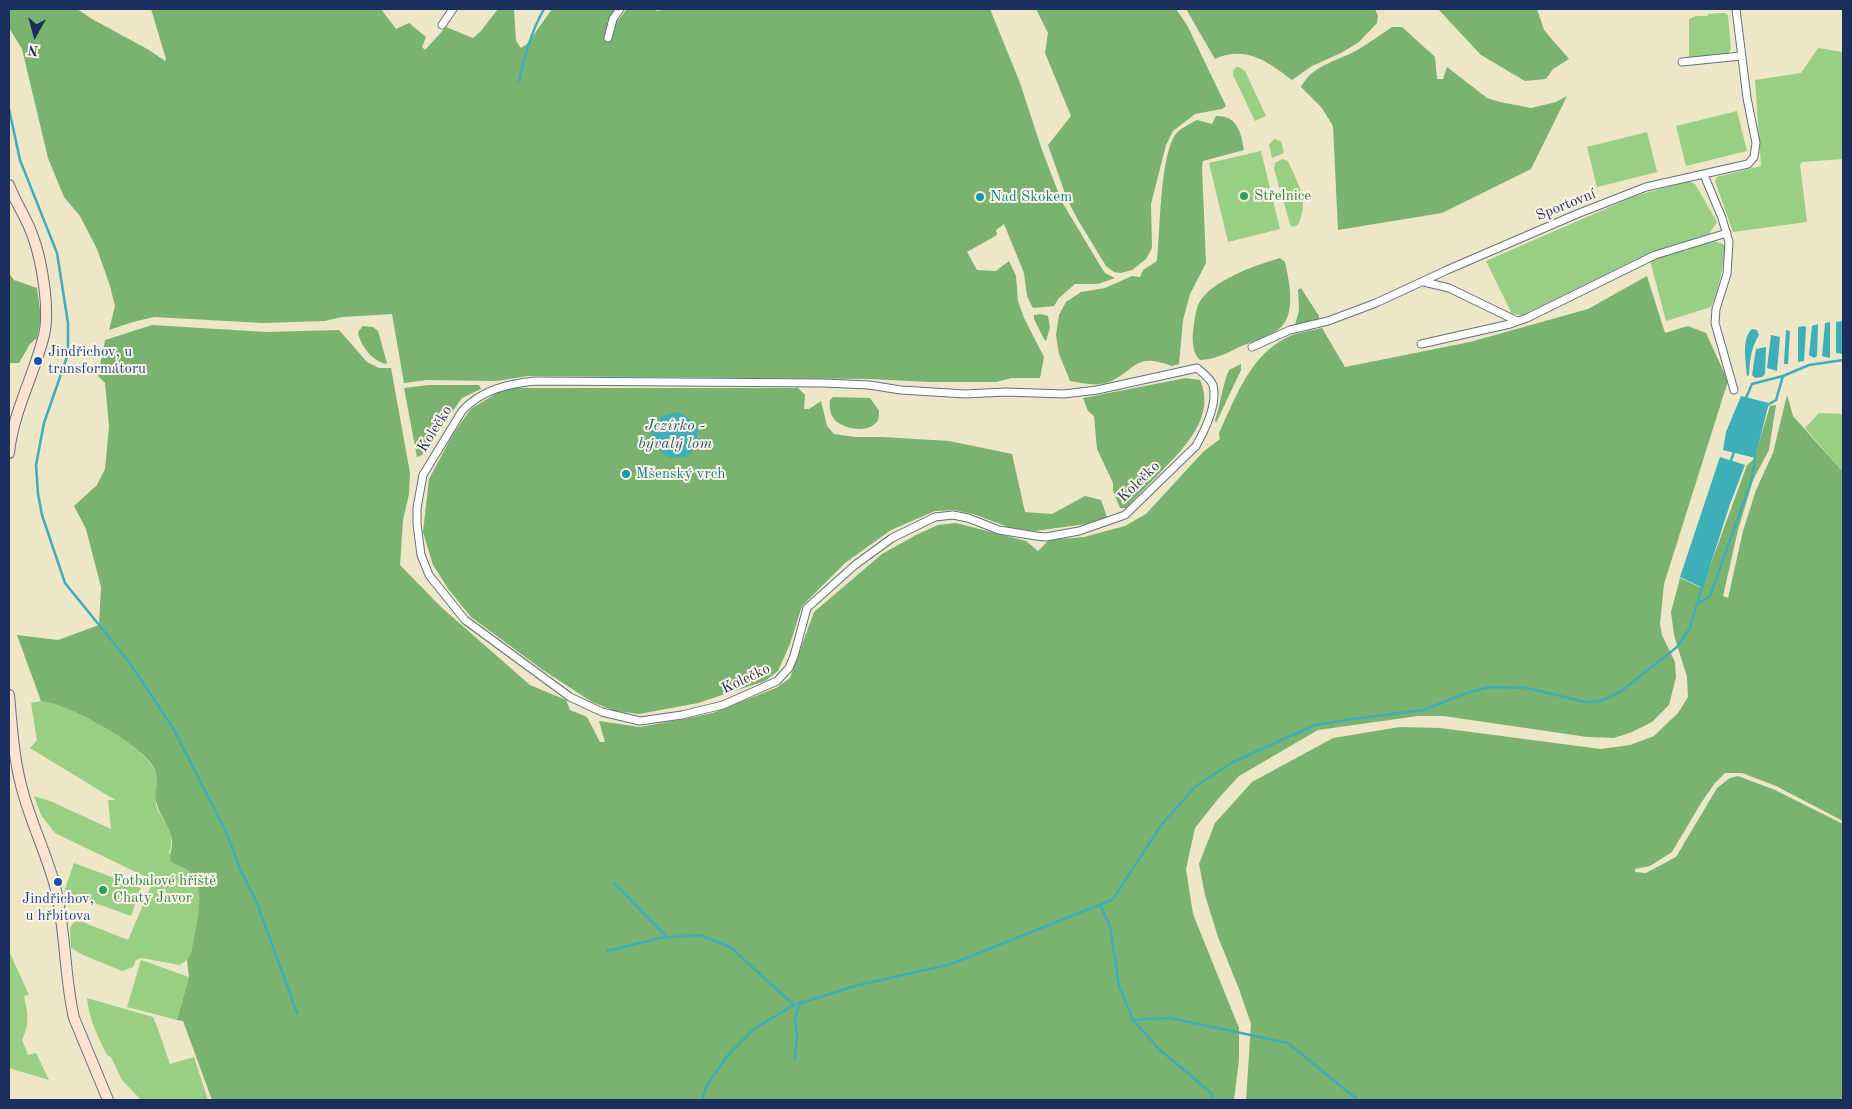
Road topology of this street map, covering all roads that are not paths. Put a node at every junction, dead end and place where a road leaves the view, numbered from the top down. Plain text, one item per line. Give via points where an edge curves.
1 (453, 9) edge
2 (620, 9) edge
3 (1736, 9) edge
4 (442, 24) dead end
5 (608, 38) dead end
6 (1741, 56) junction
7 (1682, 62) dead end
8 (1704, 175) junction
9 (9, 185) edge
10 (1727, 233) junction
11 (1424, 282) junction
12 (1517, 320) junction
13 (1421, 344) dead end
14 (1252, 347) dead end
15 (1734, 390) dead end
16 (9, 453) edge
17 (429, 574) joint
18 (9, 695) edge
19 (108, 1100) edge

1 - 4 street
2 - 5 street via 613,19
3 - 6 street, Sportovní
6 - 7 street
6 - 8 street, Sportovní via 1756,143 1754,157 1743,166
8 - 10 street
8 - 11 street, Sportovní via 1646,187
9 - 16 street via 32,234 47,317
10 - 12 street via 1655,255
10 - 15 street via 1729,265 1715,323
11 - 12 street via 1449,288
11 - 14 street, Sportovní via 1376,304 1290,330
12 - 13 street
17 - 17 street, Kolečko via 465,620 570,697 602,712 640,721 682,715 723,705 777,681 789,668 794,656 807,608 855,565 892,538 935,517 953,515 999,530 1046,537 1079,531 1125,516 1196,446 1212,406 1212,384 1196,368 1097,390 1054,394 931,393 824,383 535,381 508,384 470,402 423,475 417,508 418,530 421,555
18 - 19 street via 13,747 24,796 56,888 74,1018

